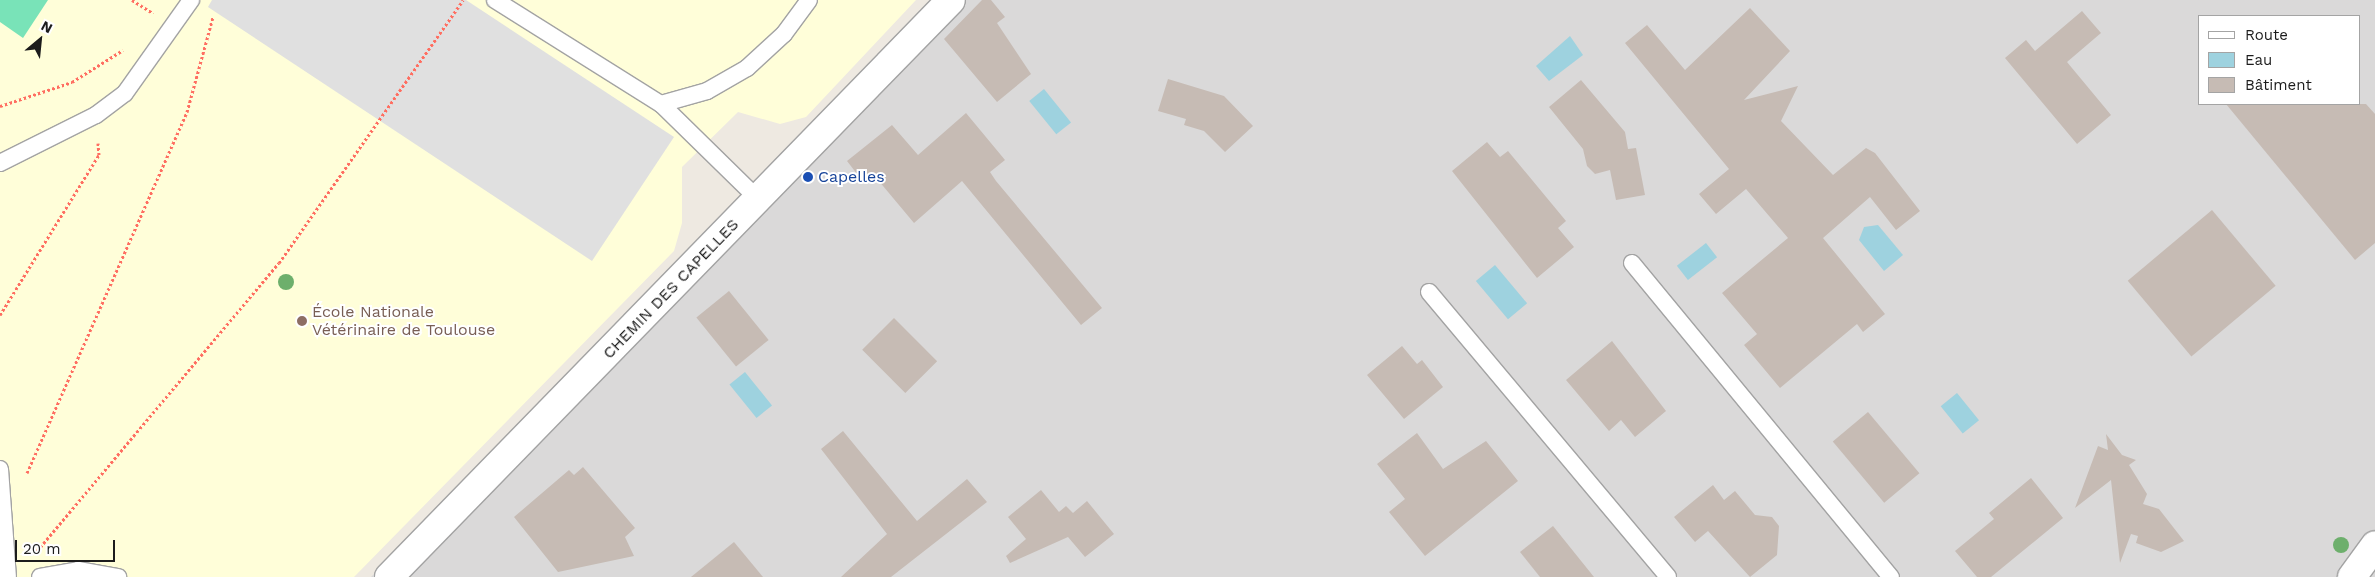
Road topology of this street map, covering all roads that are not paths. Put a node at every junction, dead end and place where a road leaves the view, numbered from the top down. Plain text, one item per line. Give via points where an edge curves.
1 (191, 0) edge
2 (495, 0) edge
3 (810, 0) edge
4 (951, 0) edge
5 (661, 104) junction
6 (0, 163) edge
7 (758, 200) junction
8 (1632, 263) dead end
9 (1429, 292) dead end
10 (0, 470) edge
11 (2375, 545) edge
12 (8, 577) edge
13 (40, 577) edge
14 (118, 577) edge
15 (390, 577) edge
16 (1668, 577) edge
17 (1891, 577) edge
18 (2352, 577) edge

1 - 6 lane via 124,93 96,115
2 - 5 lane
3 - 5 lane via 784,34 747,68 707,91
4 - 7 street, CHEMIN DES CAPELLES
5 - 7 lane
7 - 15 street, CHEMIN DES CAPELLES
8 - 17 lane
9 - 16 lane
10 - 12 lane
11 - 18 street
13 - 14 lane via 78,570

